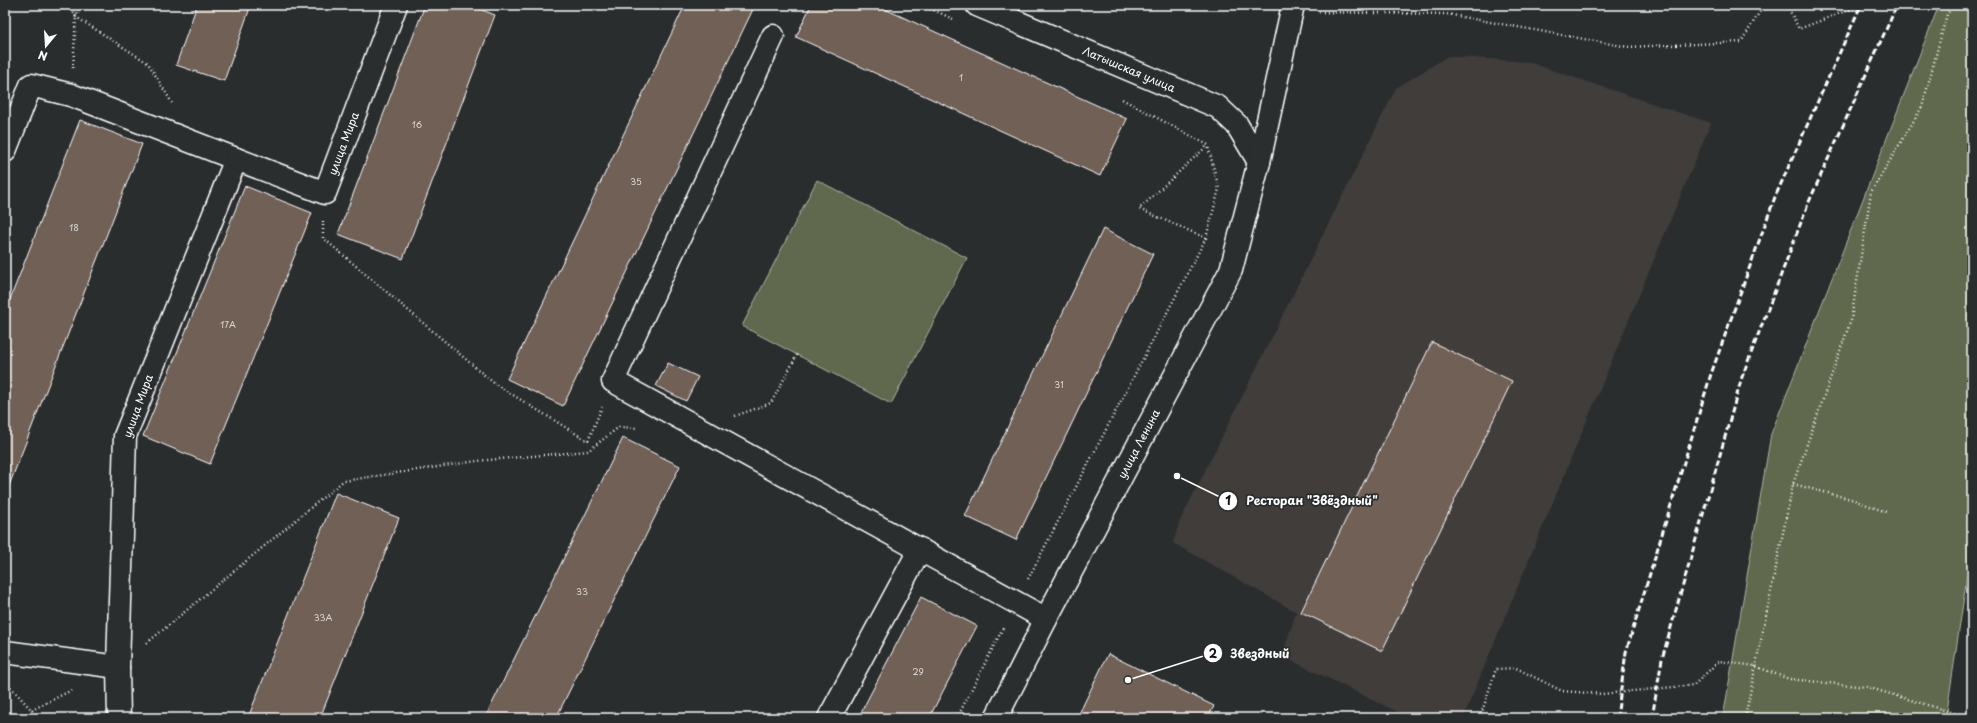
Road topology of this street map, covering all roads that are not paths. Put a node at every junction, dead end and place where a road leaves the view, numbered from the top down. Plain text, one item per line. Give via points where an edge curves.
1 (396, 5) edge
2 (977, 5) edge
3 (1292, 8) edge
4 (773, 36) dead end
5 (5, 151) edge
6 (236, 159) junction
7 (1259, 162) junction
8 (920, 549) junction
9 (1046, 619) junction
10 (5, 652) edge
11 (118, 667) junction
12 (119, 718) edge
13 (829, 718) edge
14 (996, 718) edge

1 - 6 street, улица Мира via 325,193
2 - 7 street, Латышская улица via 1218,107 1237,124
3 - 7 street, улица Ленина
4 - 8 street via 613,381
5 - 6 street via 31,85 71,95
6 - 11 street, улица Мира via 124,436
7 - 9 street, улица Ленина via 1231,270
8 - 9 street
8 - 13 street
9 - 14 street, улица Ленина
10 - 11 street
11 - 12 street, улица Мира

